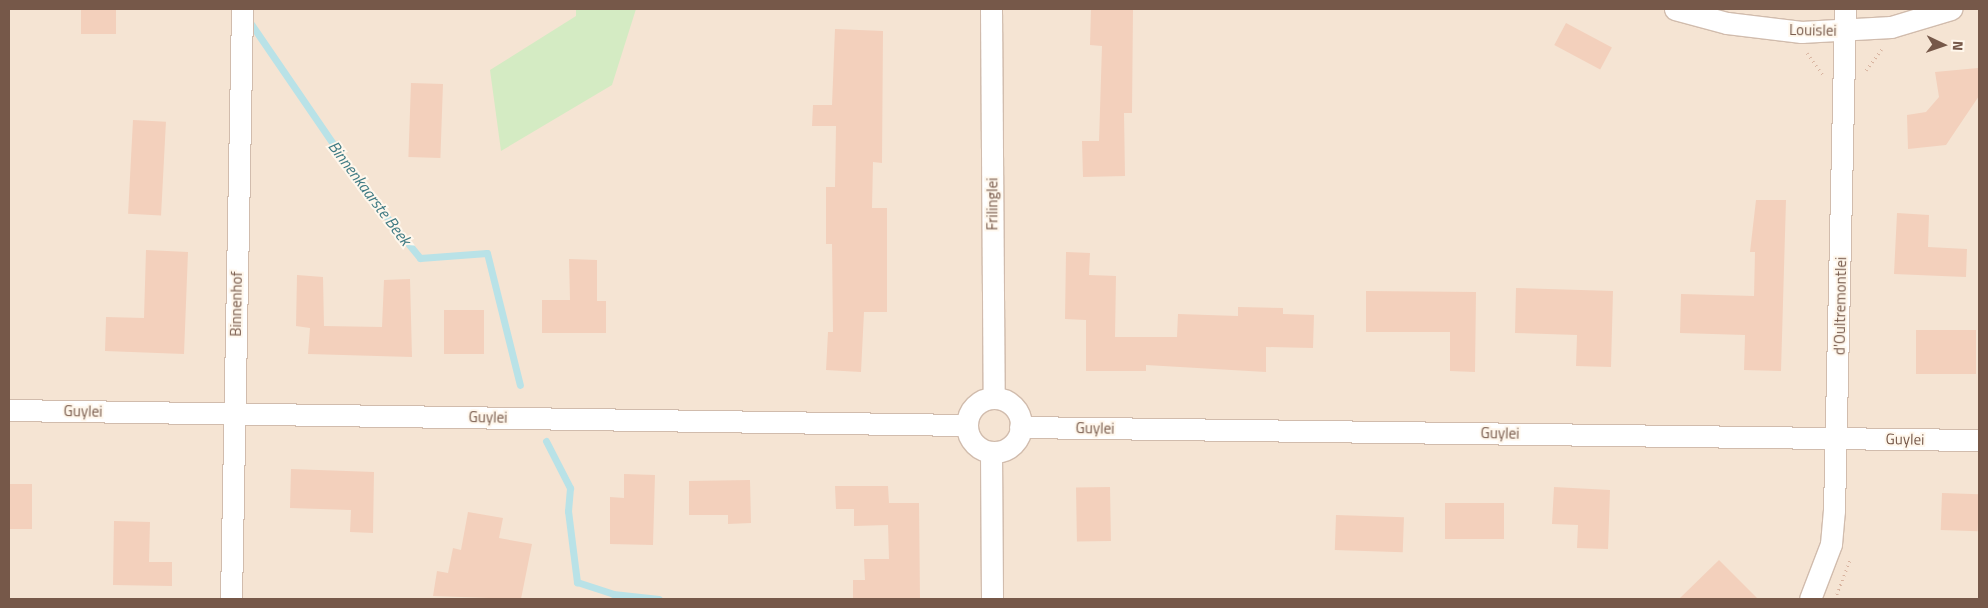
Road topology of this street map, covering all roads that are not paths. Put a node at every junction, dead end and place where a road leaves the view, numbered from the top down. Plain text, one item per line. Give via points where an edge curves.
1 (242, 9) edge
2 (991, 9) edge
3 (1675, 9) edge
4 (1845, 9) edge
5 (1951, 9) edge
6 (1844, 31) junction
7 (994, 398) junction
8 (9, 410) edge
9 (234, 413) junction
10 (967, 425) junction
11 (1020, 427) junction
12 (1837, 438) junction
13 (1979, 440) edge
14 (990, 452) junction
15 (231, 599) edge
16 (992, 599) edge
17 (1810, 599) edge

1 - 9 street, Binnenhof
2 - 7 street, Frilinglei
3 - 6 street, Louislei via 1728,23 1798,32
4 - 6 street, d'Oultremontlei
5 - 6 street, Louislei via 1891,27
6 - 12 street, d'Oultremontlei
7 - 10 street via 977,405
7 - 11 street via 1016,410
8 - 9 street, Guylei
9 - 10 street, Guylei
9 - 15 street, Binnenhof
10 - 14 street via 973,442
11 - 12 street, Guylei
11 - 14 street via 1009,448
12 - 13 street, Guylei
12 - 17 street, d'Oultremontlei via 1831,544
14 - 16 street

